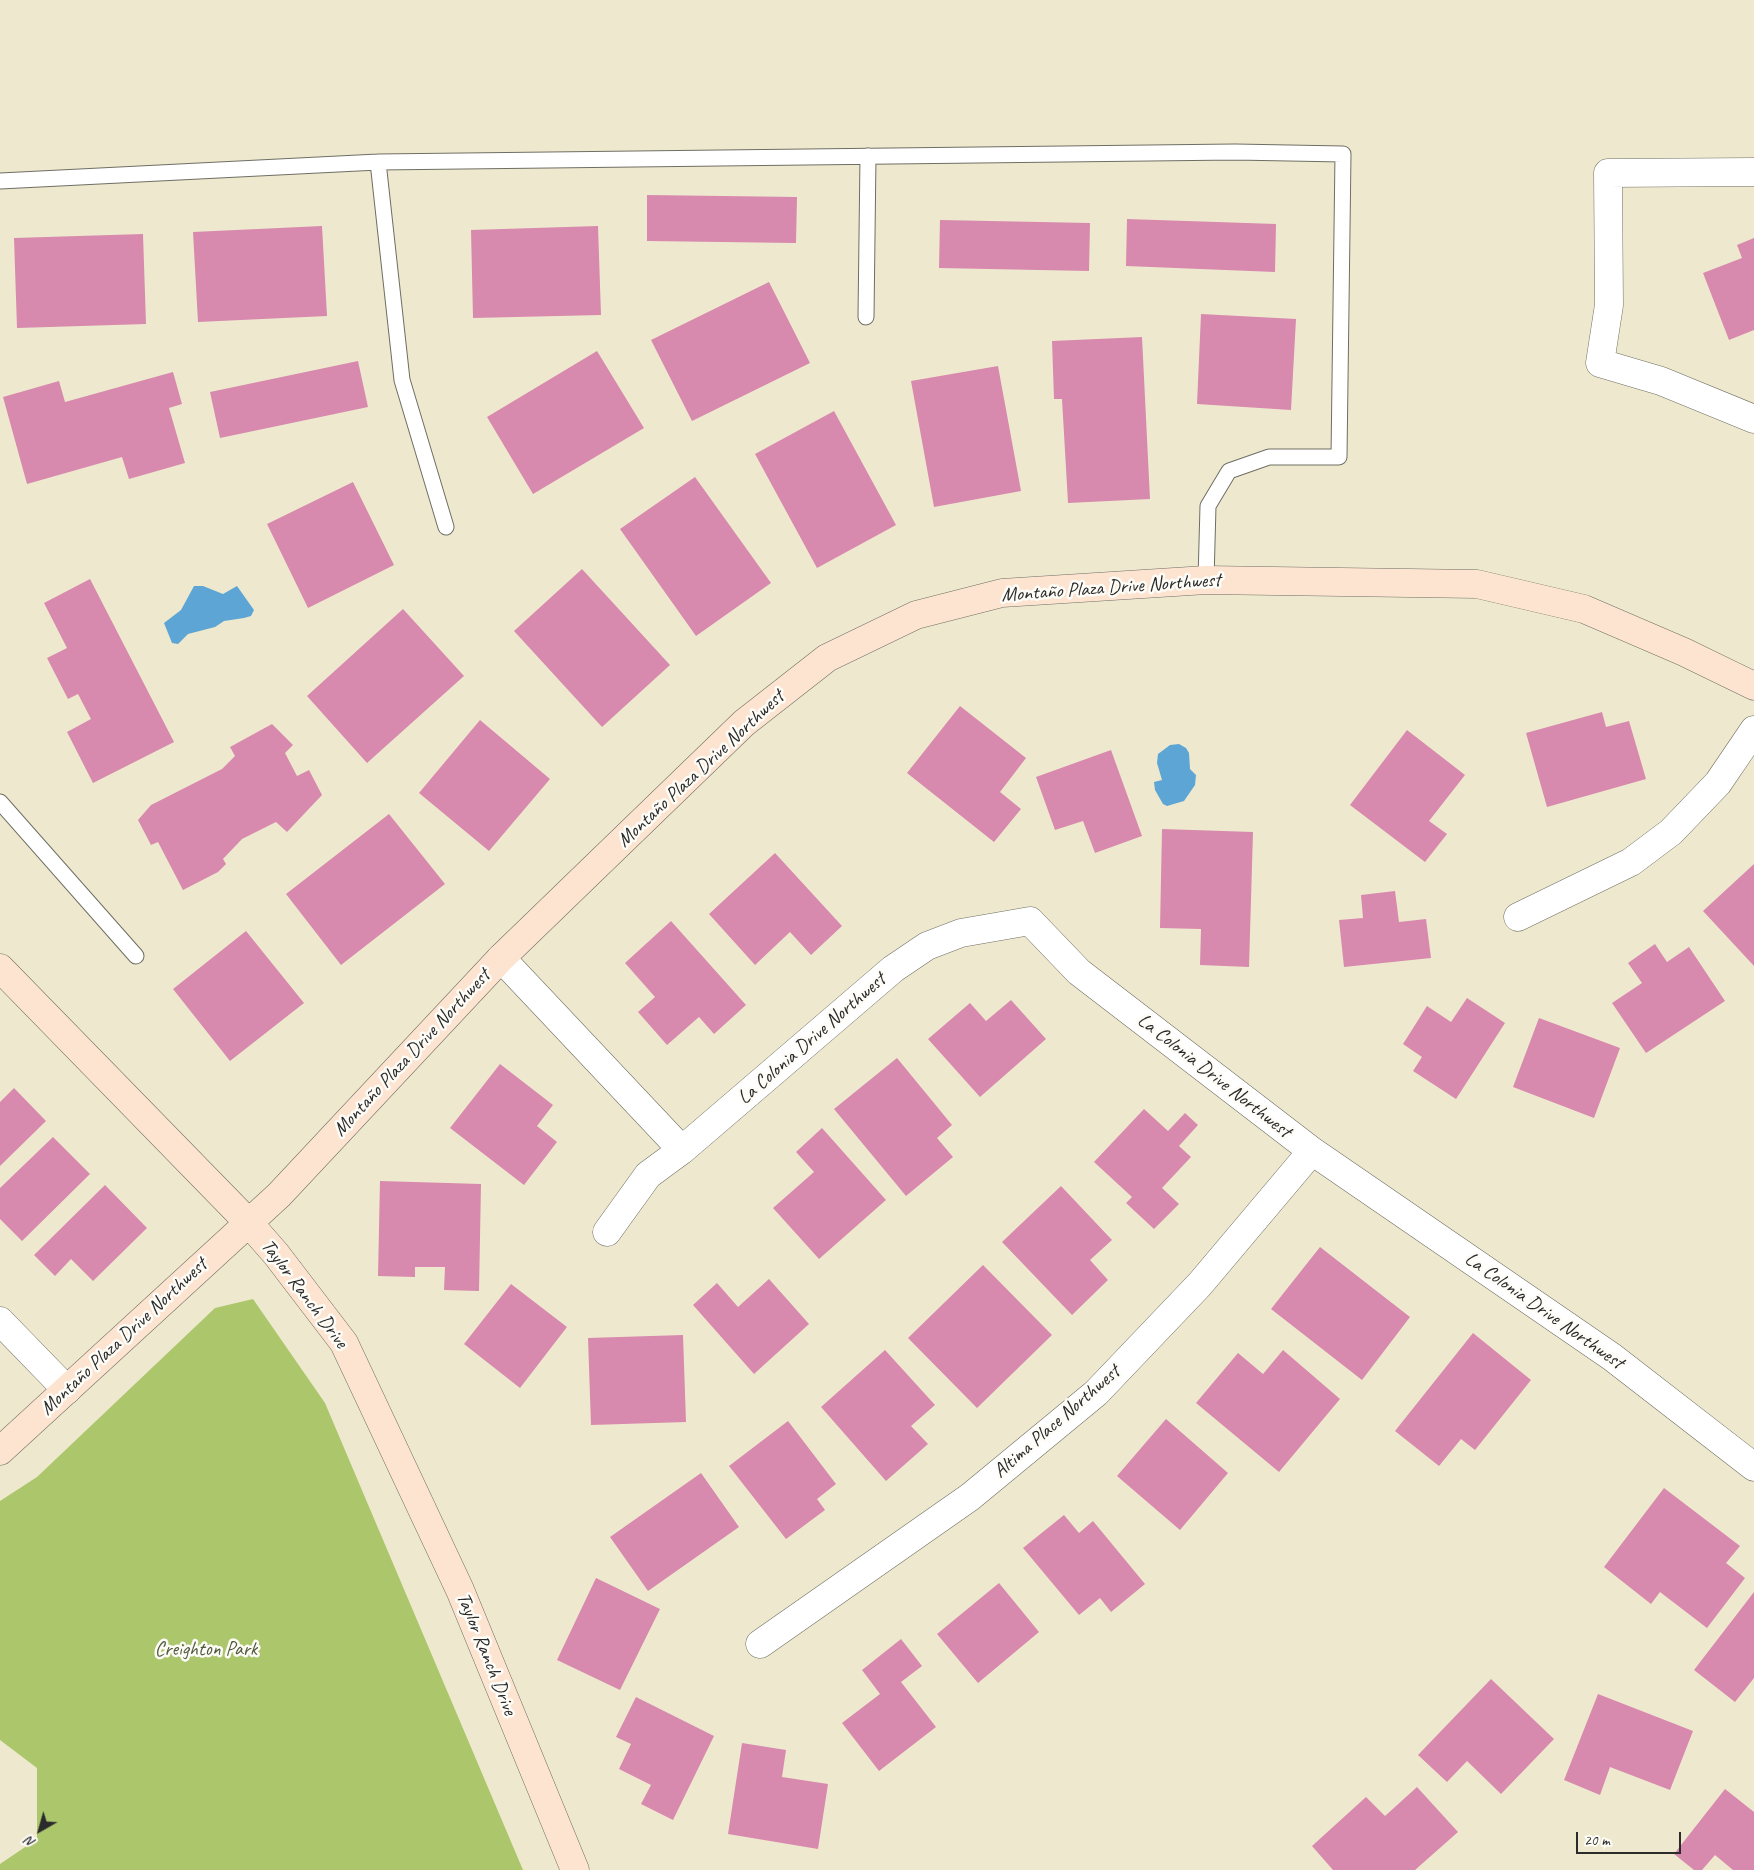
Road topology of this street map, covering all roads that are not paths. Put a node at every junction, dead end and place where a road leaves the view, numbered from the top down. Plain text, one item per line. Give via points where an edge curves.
1 (868, 156) junction
2 (378, 162) junction
3 (1754, 172) edge
4 (0, 181) edge
5 (866, 317) dead end
6 (1754, 419) edge
7 (446, 527) dead end
8 (1206, 580) junction
9 (1754, 686) edge
10 (1754, 730) edge
11 (0, 802) edge
12 (1518, 917) dead end
13 (136, 956) dead end
14 (501, 958) junction
15 (0, 968) edge
16 (682, 1150) junction
17 (1312, 1152) junction
18 (248, 1222) junction
19 (607, 1232) dead end
20 (0, 1321) edge
21 (67, 1390) junction
22 (0, 1451) edge
23 (1754, 1467) edge
24 (760, 1644) dead end
25 (546, 1803) junction
26 (559, 1870) edge
27 (575, 1870) edge

1 - 2 lane
1 - 5 lane
1 - 8 lane via 1342,154 1339,458 1268,457 1229,471 1208,506
2 - 4 lane
2 - 7 lane via 402,380
3 - 6 street via 1608,173 1609,305 1600,363 1661,381
8 - 9 street, Montaño Plaza Drive Northwest via 1477,584 1584,609
8 - 14 street, Montaño Plaza Drive Northwest via 1002,592 916,615 827,658 744,723
10 - 12 street via 1718,783 1670,832 1631,862
11 - 13 lane
14 - 16 street
14 - 18 street, Montaño Plaza Drive Northwest via 278,1195
15 - 18 street, Taylor Ranch Drive
16 - 17 street, La Colonia Drive Northwest via 893,970 927,946 961,933 1030,921 1080,972
16 - 19 street, La Colonia Drive Northwest via 648,1175
17 - 23 street, La Colonia Drive Northwest via 1612,1357
17 - 24 street, Altima Place Northwest via 1200,1284 1096,1393 970,1497
18 - 21 street, Montaño Plaza Drive Northwest
18 - 25 street, Taylor Ranch Drive via 344,1343 460,1590
20 - 21 street
21 - 22 street, Montaño Plaza Drive Northwest
25 - 26 street
25 - 27 street

